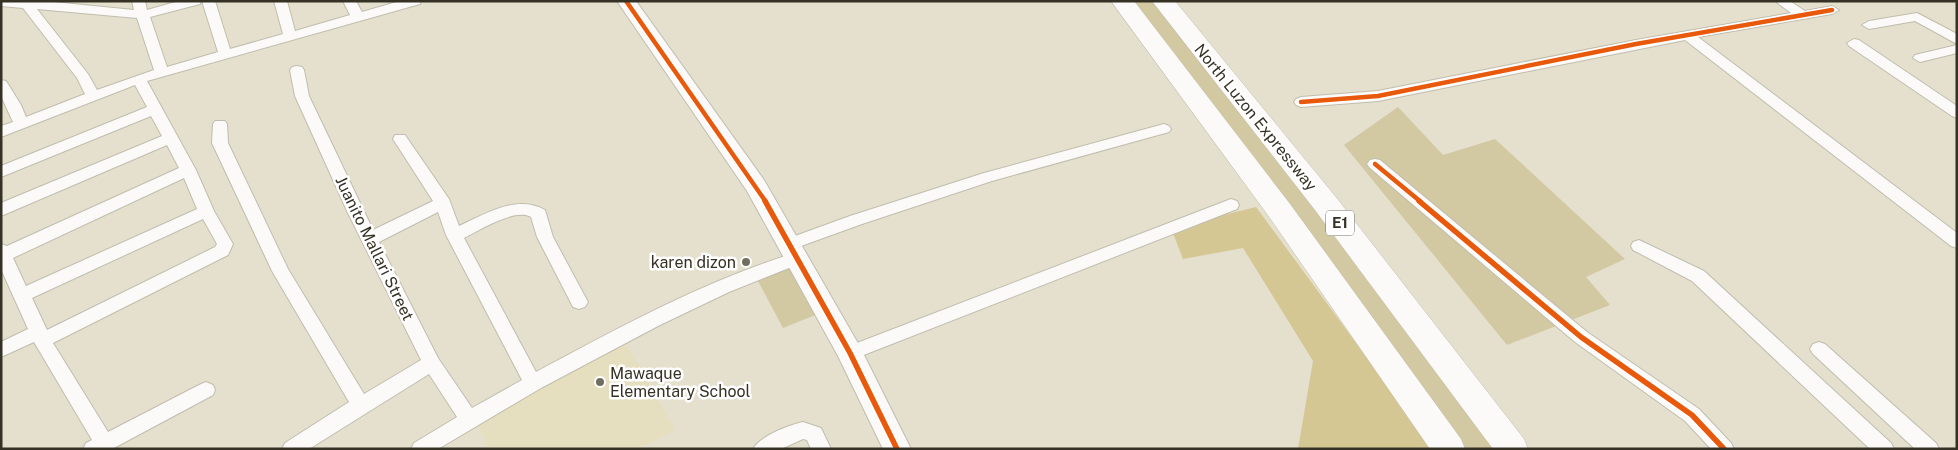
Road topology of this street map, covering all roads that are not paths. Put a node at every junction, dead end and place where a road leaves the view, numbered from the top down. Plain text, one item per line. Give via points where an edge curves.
1 (138, 1) edge
2 (196, 1) edge
3 (208, 1) edge
4 (280, 1) edge
5 (348, 1) edge
6 (415, 1) edge
7 (626, 1) edge
8 (1122, 1) edge
9 (1163, 1) edge
10 (1781, 1) edge
11 (1, 2) edge
12 (56, 3) edge
13 (26, 4) junction
14 (1832, 10) dead end
15 (1803, 15) junction
16 (142, 16) junction
17 (358, 17) junction
18 (41, 21) junction
19 (1869, 26) dead end
20 (1687, 35) junction
21 (290, 36) junction
22 (1957, 40) edge
23 (1854, 43) dead end
24 (1957, 49) edge
25 (225, 54) junction
26 (1920, 58) dead end
27 (297, 70) dead end
28 (162, 72) junction
29 (139, 79) junction
30 (1, 84) edge
31 (94, 96) junction
32 (1301, 102) dead end
33 (154, 109) junction
34 (1957, 113) edge
35 (21, 124) junction
36 (220, 124) dead end
37 (1164, 129) dead end
38 (1, 132) edge
39 (170, 138) junction
40 (400, 139) dead end
41 (1374, 164) dead end
42 (188, 170) junction
43 (1, 172) edge
44 (443, 203) junction
45 (1231, 205) dead end
46 (1, 210) edge
47 (206, 211) junction
48 (454, 235) junction
49 (370, 239) junction
50 (1957, 242) edge
51 (1639, 246) dead end
52 (794, 251) junction
53 (3, 252) edge
54 (22, 295) junction
55 (579, 302) dead end
56 (40, 336) junction
57 (1819, 349) dead end
58 (1, 350) edge
59 (850, 353) junction
60 (432, 363) junction
61 (532, 382) junction
62 (206, 390) dead end
63 (361, 404) junction
64 (468, 419) junction
65 (98, 446) edge
66 (292, 449) edge
67 (421, 449) edge
68 (764, 449) edge
69 (821, 449) edge
70 (897, 449) edge
71 (1449, 449) edge
72 (1512, 449) edge
73 (1724, 449) edge
74 (1884, 449) edge
75 (1929, 449) edge

1 - 16 street
2 - 16 street
3 - 25 street
4 - 21 street
5 - 17 street
6 - 17 street
7 - 52 street via 756,186
8 - 71 highway, E1 via 1280,211
9 - 72 highway, North Luzon Expressway / E1 via 1325,203
10 - 15 street
11 - 13 street
12 - 13 street
12 - 16 street
12 - 18 street
13 - 18 street
14 - 15 street
15 - 20 street
16 - 28 street
17 - 21 street
18 - 31 street
19 - 22 street via 1917,17
20 - 32 street via 1378,96
20 - 50 street
21 - 25 street
23 - 34 street
24 - 26 street
25 - 28 street
27 - 49 street, Juanito Mallari Street via 302,96
28 - 29 street
29 - 31 street
29 - 33 street
30 - 35 street
31 - 35 street
33 - 39 street
33 - 43 street
35 - 38 street
36 - 63 street via 220,143 280,271
37 - 52 street via 989,177 856,220
39 - 42 street
39 - 46 street
40 - 44 street
41 - 73 street via 1581,337 1692,415
42 - 47 street
42 - 53 street
44 - 48 street
44 - 49 street
45 - 59 street
47 - 54 street
47 - 56 street via 225,244 222,252
48 - 55 street via 496,217 524,209 532,210 539,214 545,237
48 - 61 street
49 - 60 street, Juanito Mallari Street
51 - 74 street via 1698,276
52 - 59 street
52 - 61 street
53 - 54 street
54 - 56 street
56 - 58 street
56 - 65 street
57 - 75 street
59 - 70 street
60 - 63 street
60 - 64 street, Juanito Mallari Street
61 - 64 street
62 - 65 street
63 - 66 street
64 - 67 street
68 - 69 street via 798,430 814,434

